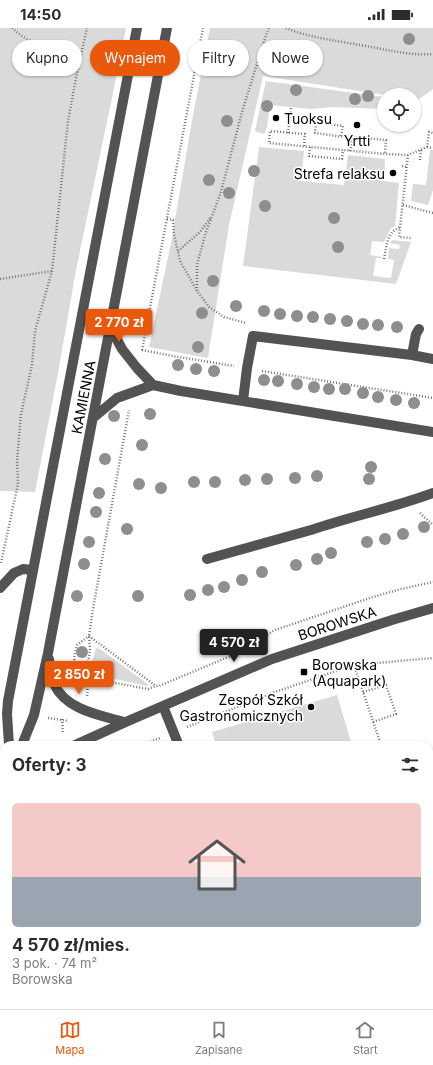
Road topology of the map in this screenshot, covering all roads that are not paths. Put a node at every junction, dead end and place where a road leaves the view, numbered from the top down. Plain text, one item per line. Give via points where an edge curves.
1 (137, 28) edge
2 (167, 28) edge
3 (110, 327) junction
4 (419, 329) dead end
5 (412, 355) junction
6 (433, 359) edge
7 (153, 385) junction
8 (243, 401) junction
9 (93, 418) junction
10 (433, 432) edge
11 (433, 493) edge
12 (207, 559) dead end
13 (33, 570) junction
14 (0, 588) edge
15 (433, 608) edge
16 (48, 653) junction
17 (163, 706) junction
18 (124, 722) junction
19 (9, 741) edge
20 (24, 741) edge
21 (84, 741) edge
22 (177, 741) dead end

1 - 13 street, KAMIENNA
2 - 3 street, KAMIENNA
3 - 7 street via 122,349
3 - 9 street, KAMIENNA
4 - 5 street
5 - 6 street
5 - 8 street via 253,336
7 - 8 street
7 - 9 street via 117,398
8 - 10 street
9 - 16 street, KAMIENNA
11 - 12 street
13 - 14 street via 23,569 14,572
13 - 19 street, KAMIENNA via 8,701
15 - 17 street, BOROWSKA via 272,659
16 - 18 street via 54,682 65,698 83,710
16 - 20 street, KAMIENNA via 34,716
17 - 18 street, BOROWSKA
17 - 22 street
18 - 21 street, BOROWSKA

